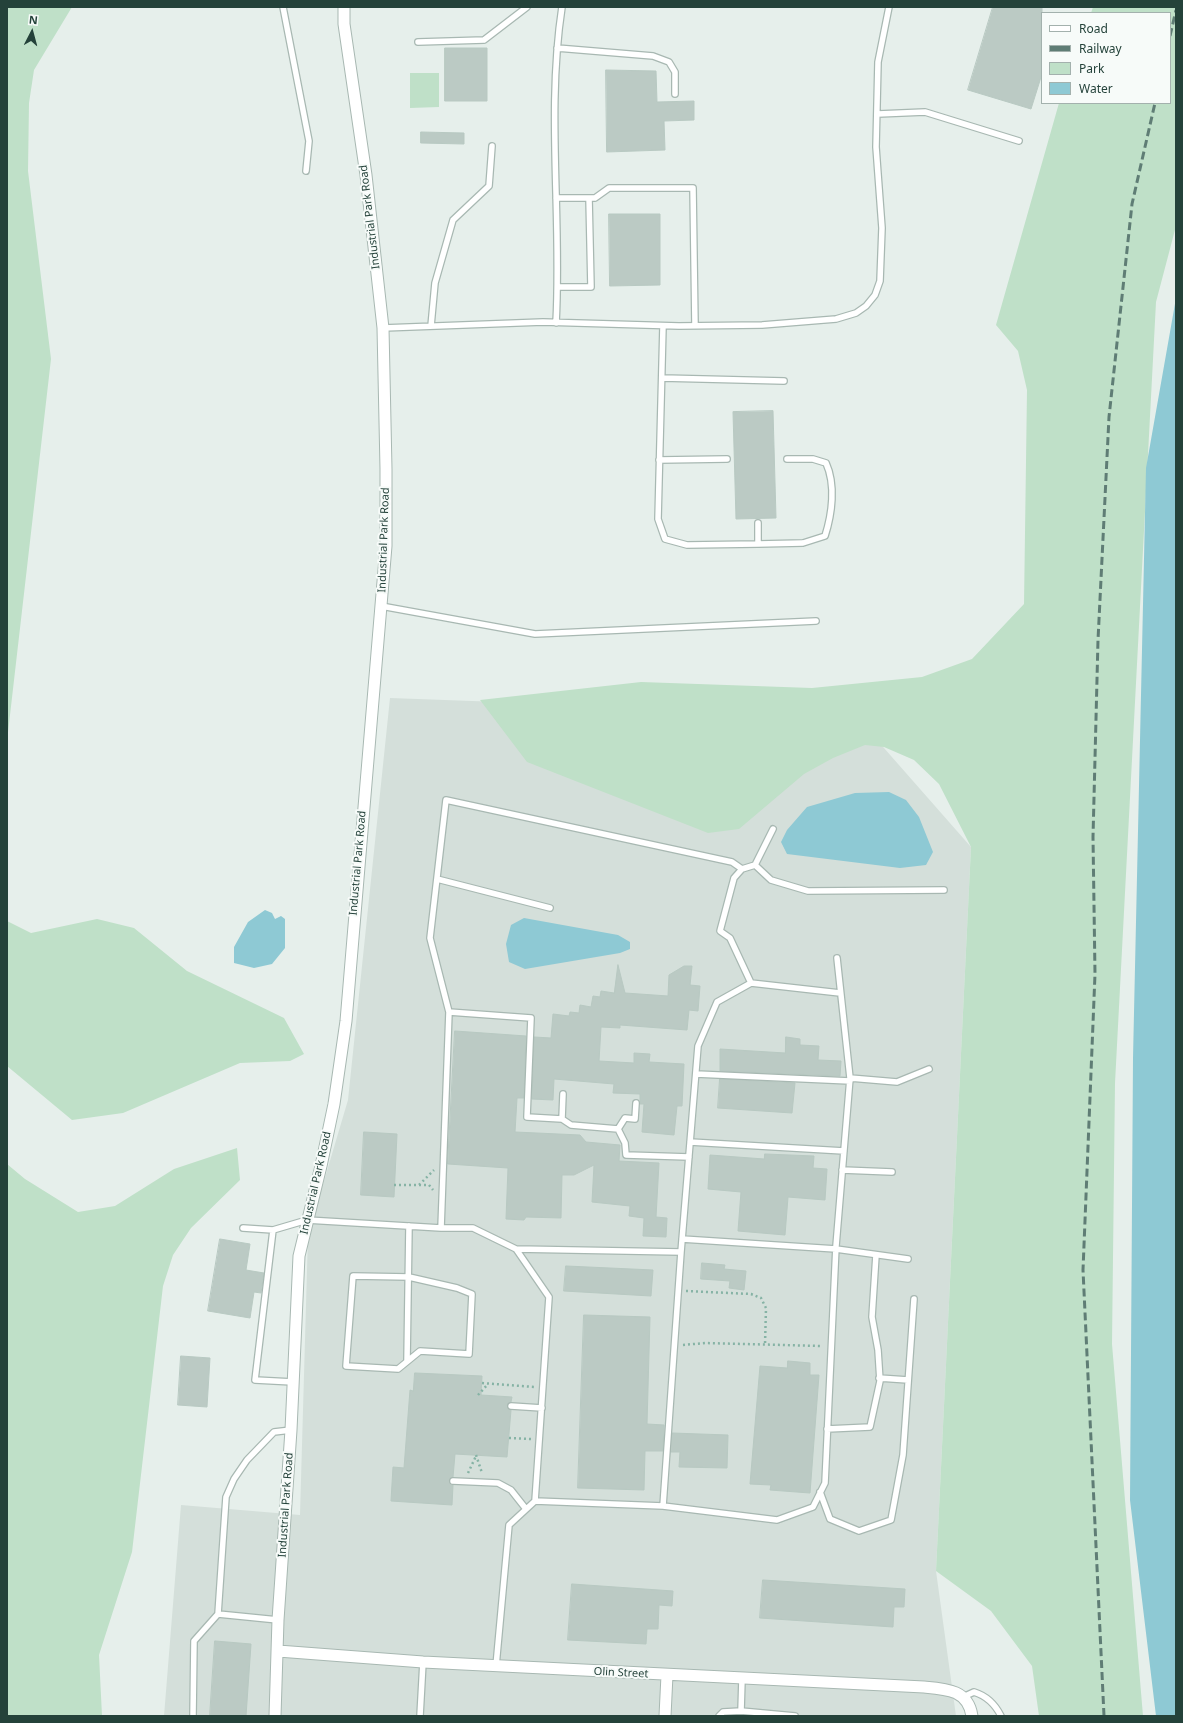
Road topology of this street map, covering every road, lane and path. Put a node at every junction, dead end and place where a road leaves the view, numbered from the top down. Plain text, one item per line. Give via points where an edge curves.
1 (283, 7) edge
2 (344, 7) edge
3 (527, 7) edge
4 (562, 7) edge
5 (889, 7) edge
6 (418, 42) dead end
7 (557, 48) junction
8 (675, 94) dead end
9 (878, 114) junction
10 (1019, 141) dead end
11 (492, 146) dead end
12 (306, 171) dead end
13 (556, 198) junction
14 (589, 198) junction
15 (558, 287) junction
16 (556, 323) junction
17 (431, 326) junction
18 (663, 326) junction
19 (695, 326) junction
20 (382, 328) junction
21 (662, 378) junction
22 (784, 381) dead end
23 (727, 459) dead end
24 (787, 459) dead end
25 (659, 460) junction
26 (758, 523) dead end
27 (758, 544) junction
28 (381, 606) junction
29 (816, 621) dead end
30 (773, 829) dead end
31 (755, 865) junction
32 (742, 869) junction
33 (437, 879) junction
34 (944, 890) dead end
35 (550, 908) dead end
36 (837, 958) dead end
37 (751, 983) junction
38 (840, 993) junction
39 (449, 1012) junction
40 (929, 1069) dead end
41 (696, 1074) junction
42 (850, 1080) junction
43 (564, 1094) dead end
44 (636, 1103) dead end
45 (562, 1119) junction
46 (618, 1129) junction
47 (690, 1142) junction
48 (844, 1151) junction
49 (689, 1157) junction
50 (444, 1159) junction
51 (842, 1170) junction
52 (892, 1172) dead end
53 (394, 1185) dead end
54 (419, 1185) junction
55 (442, 1201) junction
56 (307, 1220) junction
57 (410, 1226) junction
58 (243, 1228) dead end
59 (441, 1228) junction
60 (273, 1230) junction
61 (682, 1239) junction
62 (516, 1249) junction
63 (836, 1249) junction
64 (681, 1252) junction
65 (876, 1255) junction
66 (908, 1259) dead end
67 (409, 1277) junction
68 (678, 1290) junction
69 (914, 1299) dead end
70 (765, 1344) junction
71 (674, 1346) junction
72 (831, 1347) junction
73 (407, 1361) junction
74 (880, 1378) junction
75 (908, 1380) junction
76 (293, 1382) junction
77 (482, 1383) dead end
78 (488, 1383) junction
79 (534, 1387) dead end
80 (478, 1395) dead end
81 (511, 1406) dead end
82 (542, 1408) junction
83 (827, 1429) junction
84 (291, 1430) junction
85 (509, 1438) dead end
86 (532, 1439) dead end
87 (453, 1481) dead end
88 (464, 1482) junction
89 (485, 1483) junction
90 (820, 1492) junction
91 (535, 1501) junction
92 (663, 1506) junction
93 (526, 1509) junction
94 (218, 1614) junction
95 (278, 1620) junction
96 (278, 1651) junction
97 (423, 1662) junction
98 (496, 1666) junction
99 (667, 1675) junction
100 (742, 1678) junction
101 (963, 1697) junction
102 (741, 1711) junction
103 (192, 1716) edge
104 (275, 1716) edge
105 (420, 1716) edge
106 (665, 1716) edge
107 (719, 1716) edge
108 (795, 1716) edge
109 (972, 1716) edge
110 (1001, 1716) edge

1 - 12 lane via 309,141
2 - 20 street, Industrial Park Road via 344,24 366,175
3 - 6 lane via 484,40
4 - 7 lane
5 - 9 lane via 878,62
7 - 8 lane via 653,56 669,62 675,72
7 - 13 lane via 554,97
9 - 10 lane via 925,112
9 - 19 lane via 876,148 882,264 876,295 856,313 836,319 762,325
11 - 17 lane via 489,186 453,220 435,283
13 - 14 lane
13 - 15 lane
14 - 15 lane via 591,287
14 - 19 lane via 595,198 609,188 693,188
15 - 16 lane
16 - 17 lane
16 - 18 lane
17 - 20 lane
18 - 19 lane
18 - 21 lane
20 - 28 street, Industrial Park Road via 386,546
21 - 22 lane
21 - 25 lane
23 - 25 lane
24 - 27 lane via 813,459 826,463 831,474 831,517 824,536 803,543
25 - 27 lane via 658,518 665,539 687,545
26 - 27 lane
28 - 29 lane via 535,634
28 - 56 street, Industrial Park Road via 346,1021 334,1104
30 - 31 lane
31 - 32 lane
31 - 34 lane via 771,880 808,891
32 - 33 lane via 732,862 446,800
32 - 37 lane via 734,878 720,930 730,938
33 - 35 lane
33 - 39 lane via 430,938
36 - 38 lane
37 - 38 lane
37 - 41 lane via 717,1002 698,1046
38 - 42 lane
39 - 45 lane via 531,1018 527,1117
39 - 50 lane
40 - 42 lane via 897,1082
41 - 42 lane
41 - 47 lane
42 - 48 lane
43 - 45 lane
44 - 46 lane via 635,1119 625,1118
45 - 46 lane via 571,1125
46 - 49 lane via 625,1143 626,1156
47 - 48 lane
47 - 49 lane
48 - 51 lane
49 - 61 lane
50 - 54 path
50 - 55 lane
51 - 52 lane
51 - 63 lane
53 - 54 path
54 - 55 path via 428,1185
55 - 59 lane
56 - 57 lane
56 - 60 lane
56 - 76 street, Industrial Park Road via 299,1256
57 - 59 lane
57 - 67 lane
58 - 60 lane
59 - 62 lane via 473,1228
60 - 76 lane via 255,1380
61 - 63 lane
61 - 64 lane
62 - 64 lane
62 - 82 lane via 549,1297
63 - 65 lane
63 - 72 lane
64 - 68 lane
65 - 66 lane
65 - 74 lane via 872,1317
67 - 73 lane
67 - 73 lane via 472,1294 469,1354 420,1351
67 - 73 lane via 353,1276 346,1366 398,1369
68 - 70 path via 751,1294 761,1298 766,1308
68 - 71 lane
69 - 75 lane
70 - 71 path via 705,1342
70 - 72 path
71 - 92 lane
72 - 83 lane
74 - 75 lane
74 - 83 lane via 870,1428
75 - 90 lane via 903,1455 891,1520 859,1531 830,1519
76 - 84 street, Industrial Park Road
77 - 78 path
78 - 79 path
78 - 80 path
81 - 82 lane
82 - 91 lane
83 - 90 lane via 825,1482
84 - 94 lane via 274,1432 247,1460 226,1497
84 - 95 street, Industrial Park Road
85 - 86 path
87 - 88 lane
88 - 89 lane
88 - 89 path via 476,1455
89 - 93 lane via 498,1483 511,1490
90 - 92 lane via 813,1506 777,1520
91 - 92 lane
91 - 93 lane
93 - 98 lane via 509,1525
94 - 95 lane
94 - 103 lane via 194,1641
95 - 96 street, Industrial Park Road
96 - 97 street, Olin Street
96 - 104 street, Industrial Park Road
97 - 98 street, Olin Street
97 - 105 lane
98 - 99 street, Olin Street
99 - 100 street, Olin Street
99 - 106 street
100 - 101 street, Olin Street via 924,1686 946,1689
100 - 102 lane
101 - 109 street via 970,1706
101 - 110 lane via 974,1692 982,1694 996,1707
102 - 107 lane via 723,1712
102 - 108 lane

